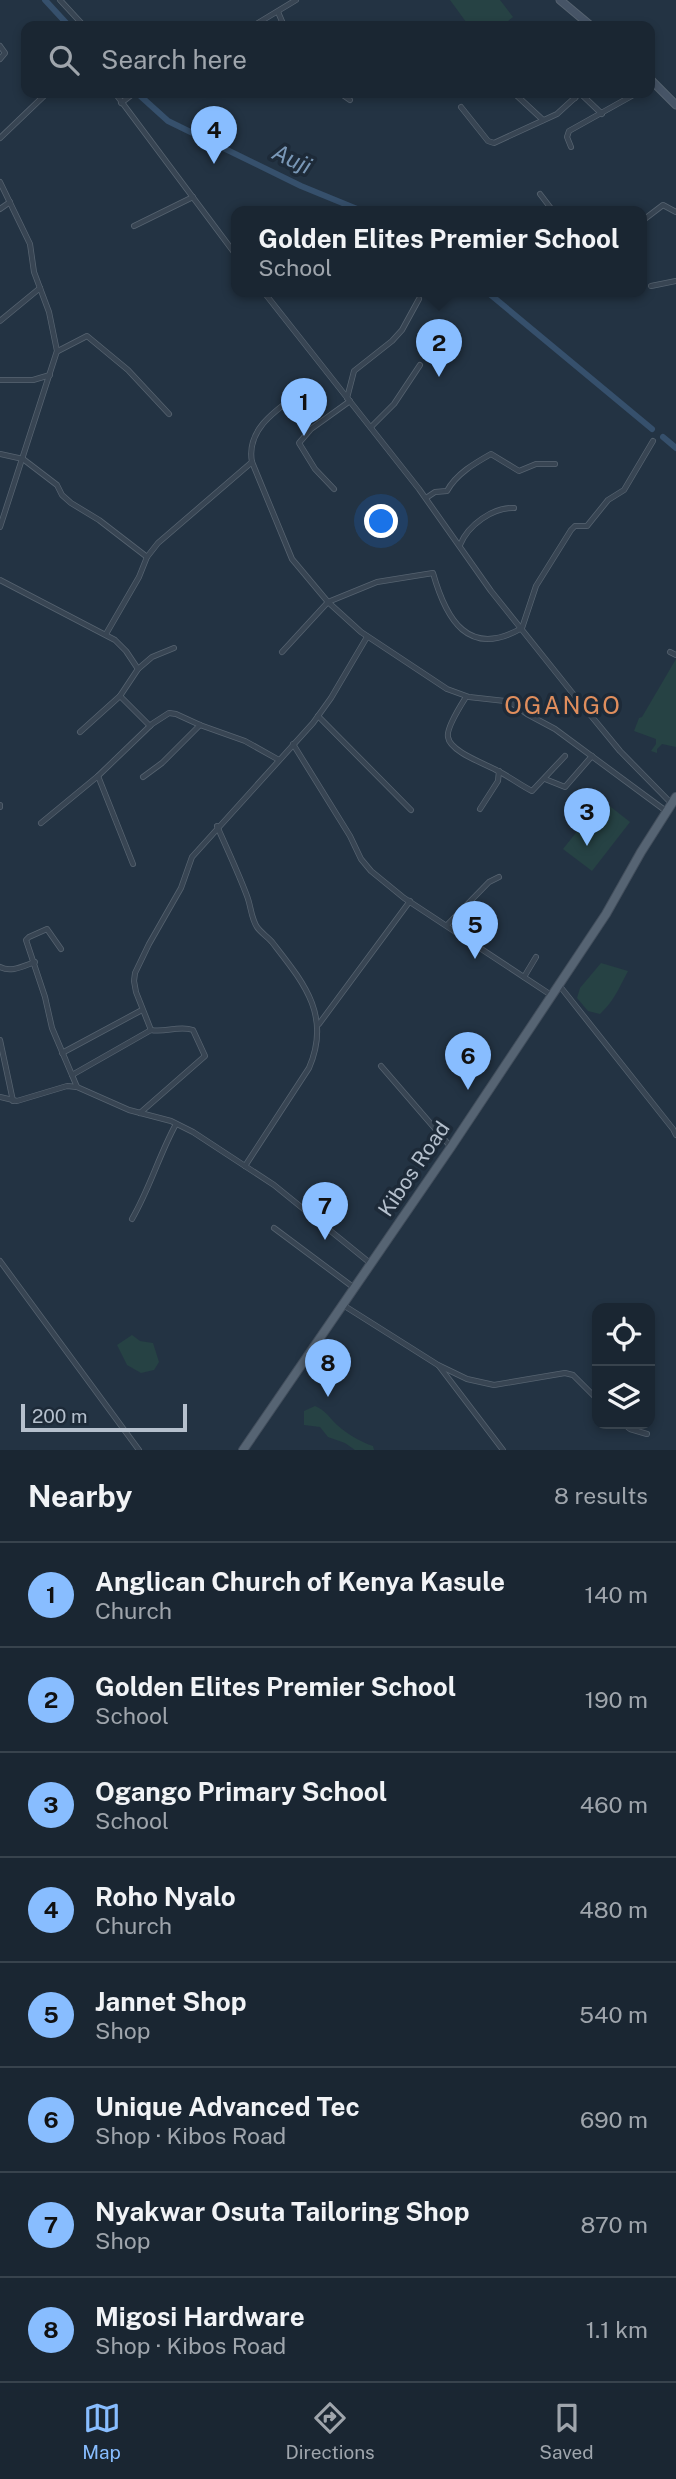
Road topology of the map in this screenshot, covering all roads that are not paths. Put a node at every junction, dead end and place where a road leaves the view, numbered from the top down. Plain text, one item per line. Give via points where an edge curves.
1 (60, 0) edge
2 (296, 0) edge
3 (560, 0) edge
4 (278, 12) junction
5 (79, 21) edge
6 (262, 21) edge
7 (282, 21) edge
8 (585, 21) edge
9 (0, 47) edge
10 (0, 59) edge
11 (655, 86) edge
12 (41, 98) edge
13 (118, 98) edge
14 (128, 98) edge
15 (347, 98) edge
16 (518, 98) edge
17 (575, 98) edge
18 (585, 98) edge
19 (628, 98) edge
20 (350, 100) dead end
21 (121, 103) junction
22 (676, 104) edge
23 (461, 107) dead end
24 (602, 114) junction
25 (542, 120) junction
26 (1, 134) edge
27 (571, 147) dead end
28 (0, 182) edge
29 (540, 194) dead end
30 (193, 197) junction
31 (10, 202) junction
32 (549, 206) edge
33 (0, 209) edge
34 (676, 212) edge
35 (647, 217) edge
36 (134, 226) dead end
37 (231, 248) edge
38 (676, 281) edge
39 (651, 286) dead end
40 (40, 288) junction
41 (268, 297) edge
42 (419, 299) dead end
43 (0, 321) edge
44 (57, 351) junction
45 (420, 365) dead end
46 (51, 375) junction
47 (0, 380) edge
48 (310, 385) dead end
49 (349, 400) junction
50 (169, 414) dead end
51 (370, 428) junction
52 (653, 441) dead end
53 (0, 454) edge
54 (23, 459) junction
55 (252, 462) junction
56 (555, 464) dead end
57 (334, 489) dead end
58 (426, 498) junction
59 (514, 508) dead end
60 (0, 527) edge
61 (460, 546) junction
62 (147, 557) junction
63 (0, 580) edge
64 (328, 602) junction
65 (522, 628) junction
66 (106, 634) junction
67 (367, 637) junction
68 (174, 648) dead end
69 (282, 652) dead end
70 (138, 669) junction
71 (120, 695) junction
72 (466, 697) junction
73 (318, 716) junction
74 (200, 725) junction
75 (150, 726) junction
76 (80, 732) dead end
77 (293, 744) junction
78 (592, 755) junction
79 (565, 756) dead end
80 (279, 760) junction
81 (499, 771) junction
82 (97, 776) junction
83 (143, 777) dead end
84 (545, 779) junction
85 (672, 804) edge
86 (480, 809) dead end
87 (411, 810) dead end
88 (41, 823) dead end
89 (217, 826) junction
90 (133, 864) dead end
91 (499, 877) dead end
92 (410, 901) junction
93 (447, 925) junction
94 (61, 949) dead end
95 (537, 957) dead end
96 (35, 962) junction
97 (0, 967) edge
98 (524, 977) junction
99 (558, 985) junction
100 (551, 995) junction
101 (142, 1010) junction
102 (318, 1025) junction
103 (151, 1030) junction
104 (0, 1040) edge
105 (62, 1053) junction
106 (381, 1066) dead end
107 (72, 1074) junction
108 (78, 1087) junction
109 (0, 1097) edge
110 (13, 1101) junction
111 (140, 1113) junction
112 (176, 1124) junction
113 (676, 1135) edge
114 (451, 1147) junction
115 (245, 1166) junction
116 (132, 1219) dead end
117 (275, 1228) dead end
118 (0, 1261) edge
119 (371, 1263) junction
120 (354, 1288) junction
121 (342, 1305) junction
122 (438, 1365) junction
123 (592, 1394) edge
124 (630, 1429) edge
125 (647, 1434) dead end
126 (139, 1450) edge
127 (243, 1450) edge
128 (503, 1450) edge

1 - 5 street
2 - 4 street
3 - 8 street
4 - 6 street
4 - 7 street
9 - 10 street via 5,53
11 - 22 street
12 - 26 street
13 - 21 street
14 - 21 street
15 - 20 street
16 - 25 street
17 - 25 street via 563,111
18 - 24 street
19 - 24 street
21 - 30 street
23 - 25 street via 492,143
24 - 27 street via 569,131
28 - 31 street
29 - 32 street
30 - 36 street
30 - 37 street
31 - 33 street
31 - 40 street via 30,244
34 - 35 street via 663,205
38 - 39 street
40 - 43 street
40 - 44 street
41 - 49 street
42 - 49 street via 392,341 354,371
44 - 46 street
44 - 50 street via 87,336 128,370
45 - 51 street via 394,404
46 - 47 street
46 - 54 street
48 - 55 street via 256,432 250,449
49 - 51 street
49 - 57 street via 299,443
51 - 58 street
52 - 65 street via 624,490 608,500 587,526 571,530 536,586
53 - 54 street
54 - 60 street
54 - 62 street via 57,485 71,503
55 - 62 street via 178,524
55 - 64 street via 292,559
56 - 58 street via 536,464 519,471 491,454 463,472 447,491
58 - 61 street
59 - 61 street via 476,523
61 - 65 street
62 - 66 street
63 - 66 street
64 - 65 street via 377,582 433,573 448,614 466,633 480,638 509,635
64 - 67 street
64 - 69 street
65 - 85 street via 620,751
66 - 70 street
67 - 72 street
67 - 73 street
68 - 70 street
70 - 71 street
71 - 75 street
71 - 76 street
72 - 78 street via 513,704
72 - 81 street via 447,738 455,748
73 - 77 street
73 - 87 street
74 - 75 street via 173,713
74 - 80 street via 245,741
74 - 83 street
75 - 82 street
77 - 80 street
77 - 92 street via 361,859
78 - 84 street via 565,787
78 - 85 street
79 - 84 street
80 - 89 street
81 - 84 street via 532,791
81 - 86 street via 498,781
82 - 88 street
82 - 90 street
85 - 99 main road, Kibos Road
89 - 101 street via 192,857 181,888 135,973
89 - 102 street via 256,925 301,982
91 - 93 street
92 - 93 street
92 - 102 street
93 - 98 street
94 - 96 street via 47,929 29,936 26,944
95 - 98 street
96 - 97 street via 13,970
96 - 105 street
98 - 100 street
99 - 100 main road, Kibos Road
99 - 113 street
100 - 114 main road, Kibos Road
101 - 103 street
101 - 105 street
102 - 115 street via 309,1068
103 - 107 street
103 - 111 street via 190,1028 205,1054
104 - 110 street
105 - 107 street
106 - 114 street
107 - 108 street
108 - 110 street
108 - 111 street
109 - 110 street
111 - 112 street
112 - 115 street
112 - 116 street
114 - 119 main road, Kibos Road
115 - 119 street
117 - 120 street
118 - 126 street
119 - 120 main road, Kibos Road
120 - 121 main road, Kibos Road
121 - 122 street
121 - 127 main road, Kibos Road
122 - 123 street via 494,1385 570,1373
122 - 128 street
124 - 125 street

